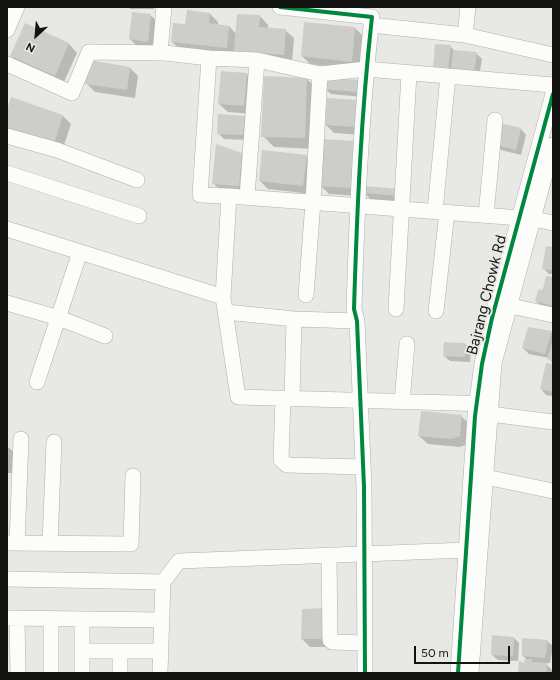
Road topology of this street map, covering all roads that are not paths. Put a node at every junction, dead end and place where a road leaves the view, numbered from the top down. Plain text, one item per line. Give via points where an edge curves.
1 (16, 7) edge
2 (164, 7) edge
3 (280, 7) edge
4 (468, 7) edge
5 (322, 9) edge
6 (371, 25) junction
7 (7, 30) edge
8 (465, 35) junction
9 (160, 52) junction
10 (553, 55) edge
11 (209, 58) junction
12 (257, 60) junction
13 (7, 64) edge
14 (366, 70) junction
15 (409, 73) junction
16 (320, 74) junction
17 (448, 76) junction
18 (553, 85) edge
19 (553, 94) edge
20 (495, 120) dead end
21 (7, 136) edge
22 (553, 144) edge
23 (7, 173) edge
24 (137, 180) dead end
25 (229, 196) junction
26 (247, 197) junction
27 (313, 202) junction
28 (358, 205) junction
29 (402, 209) junction
30 (441, 212) junction
31 (486, 215) junction
32 (139, 216) dead end
33 (527, 218) junction
34 (553, 223) edge
35 (7, 229) edge
36 (80, 252) junction
37 (306, 295) dead end
38 (224, 297) junction
39 (7, 303) edge
40 (503, 304) junction
41 (396, 310) dead end
42 (436, 311) dead end
43 (226, 312) junction
44 (553, 314) edge
45 (59, 318) junction
46 (294, 319) junction
47 (357, 322) junction
48 (105, 336) dead end
49 (407, 344) dead end
50 (37, 382) dead end
51 (287, 399) junction
52 (360, 401) junction
53 (402, 402) junction
54 (486, 407) junction
55 (553, 422) edge
56 (20, 439) dead end
57 (54, 442) dead end
58 (363, 467) junction
59 (134, 476) dead end
60 (478, 476) junction
61 (553, 492) edge
62 (12, 543) edge
63 (50, 543) junction
64 (467, 550) junction
65 (364, 553) junction
66 (329, 555) junction
67 (7, 579) edge
68 (163, 582) junction
69 (12, 618) edge
70 (51, 619) junction
71 (82, 619) junction
72 (162, 620) junction
73 (365, 643) junction
74 (82, 651) junction
75 (120, 651) junction
76 (161, 651) junction
77 (18, 673) edge
78 (51, 673) edge
79 (82, 673) edge
80 (120, 673) edge
81 (160, 673) edge
82 (365, 673) edge
83 (458, 673) edge
84 (471, 673) edge

1 - 7 street
2 - 9 street
3 - 5 street
4 - 8 street
5 - 6 street via 372,17
6 - 8 street
6 - 14 street
8 - 10 street
9 - 11 street
9 - 13 street via 89,52 72,93
11 - 12 street
11 - 25 street via 200,195
12 - 16 street
12 - 26 street
14 - 15 street
14 - 16 street
14 - 28 street
15 - 17 street
15 - 29 street
16 - 27 street
17 - 18 street
17 - 30 street
19 - 33 street, Bajrang Chowk Rd
20 - 31 street
21 - 24 street via 57,150
22 - 33 street, Bajrang Chowk Rd
23 - 32 street
25 - 26 street
25 - 38 street
26 - 27 street
27 - 28 street
27 - 37 street
28 - 29 street
28 - 47 street via 354,309
29 - 30 street
29 - 41 street
30 - 31 street
30 - 42 street
31 - 33 street
33 - 34 street
33 - 40 street, Bajrang Chowk Rd
35 - 36 street
36 - 38 street
36 - 45 street
38 - 43 street
39 - 45 street
40 - 44 street
40 - 54 street, Bajrang Chowk Rd
43 - 46 street
43 - 51 street via 238,397
45 - 48 street
45 - 50 street
46 - 47 street
46 - 51 street
47 - 52 street
49 - 53 street
51 - 52 street
51 - 58 street via 281,460 284,464
52 - 53 street
52 - 58 street
53 - 54 street
54 - 55 street
54 - 60 street, Bajrang Chowk Rd
56 - 62 street
57 - 63 street
58 - 65 street
59 - 63 street via 131,544
60 - 61 street
60 - 64 street, Bajrang Chowk Rd
60 - 84 street, Bajrang Chowk Rd
62 - 63 street
64 - 65 street
64 - 83 street, Bajrang Chowk Rd
65 - 66 street
65 - 73 street
66 - 68 street via 179,561
66 - 73 street via 330,640
67 - 68 street
68 - 72 street
69 - 70 street
69 - 77 street
70 - 71 street
70 - 78 street
71 - 72 street
71 - 74 street
72 - 76 street
73 - 82 street
74 - 75 street
74 - 79 street
75 - 76 street
75 - 80 street
76 - 81 street

